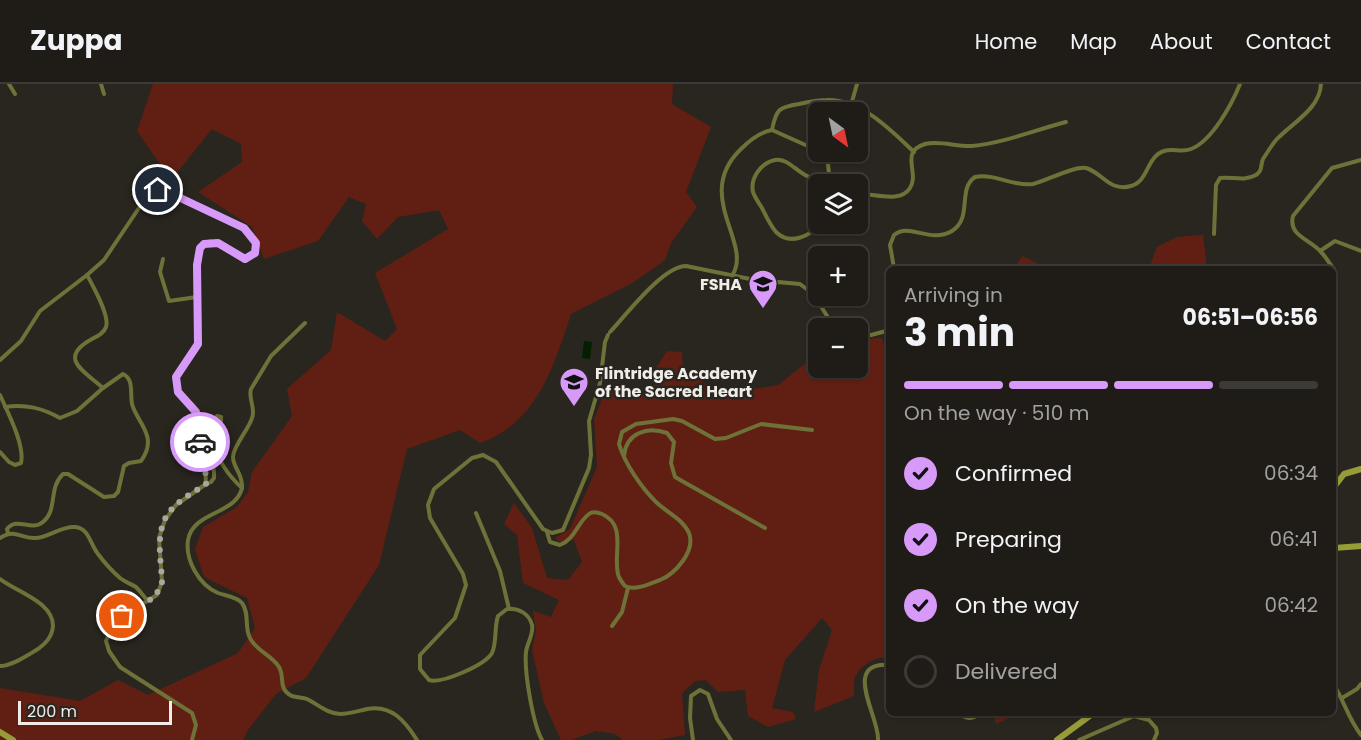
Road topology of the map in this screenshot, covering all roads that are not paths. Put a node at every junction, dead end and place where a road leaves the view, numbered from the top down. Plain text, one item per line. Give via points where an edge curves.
1 (9, 84) edge
2 (101, 84) edge
3 (857, 84) edge
4 (1240, 84) edge
5 (1321, 84) edge
6 (15, 94) dead end
7 (104, 94) dead end
8 (808, 102) edge
9 (810, 102) edge
10 (840, 102) edge
11 (852, 102) edge
12 (868, 114) edge
13 (1066, 122) dead end
14 (772, 130) junction
15 (808, 146) edge
16 (914, 152) junction
17 (1361, 160) edge
18 (808, 178) edge
19 (868, 193) edge
20 (809, 234) edge
21 (1214, 234) dead end
22 (1320, 250) junction
23 (1361, 251) edge
24 (162, 259) dead end
25 (894, 266) edge
26 (1331, 266) edge
27 (733, 274) junction
28 (87, 275) junction
29 (197, 297) junction
30 (828, 318) edge
31 (305, 323) dead end
32 (886, 331) edge
33 (868, 335) edge
34 (0, 360) edge
35 (102, 387) junction
36 (0, 395) edge
37 (5, 407) junction
38 (812, 430) dead end
39 (0, 452) edge
40 (624, 457) junction
41 (1361, 469) edge
42 (206, 484) junction
43 (1336, 484) edge
44 (242, 488) junction
45 (476, 513) dead end
46 (765, 528) dead end
47 (547, 531) junction
48 (8, 533) junction
49 (0, 538) edge
50 (1361, 546) edge
51 (1336, 548) edge
52 (0, 579) edge
53 (628, 588) junction
54 (148, 601) junction
55 (509, 609) junction
56 (612, 626) dead end
57 (886, 665) edge
58 (0, 666) edge
59 (1361, 684) edge
60 (1336, 688) edge
61 (1342, 698) junction
62 (964, 716) edge
63 (978, 716) edge
64 (1090, 716) edge
65 (1130, 716) edge
66 (1139, 716) edge
67 (0, 732) edge
68 (1361, 735) edge
69 (13, 740) edge
70 (192, 740) edge
71 (417, 740) edge
72 (542, 740) edge
73 (693, 740) edge
74 (731, 740) edge
75 (878, 740) edge
76 (1057, 740) edge
77 (1079, 740) edge
78 (1154, 740) edge

1 - 6 street
2 - 7 street
3 - 11 street
4 - 25 street via 1215,129 1203,141 1188,150 1159,153 1142,178 1131,186 1113,186 1081,168 1030,184 975,177 967,186 963,217 953,231 933,236 904,230 894,235 890,245
5 - 21 street via 1315,104 1273,144 1259,172 1246,179 1220,178 1216,185
8 - 14 street via 786,106 776,114
9 - 10 street
12 - 16 street
13 - 16 street via 993,142 971,146 928,144
14 - 15 street
14 - 27 street via 738,152 722,183 727,223 738,255
16 - 19 street via 913,183 904,194 895,197
17 - 22 street via 1332,168 1293,216 1295,232
18 - 20 street via 784,161 776,160 757,173 753,191 772,227 782,237
22 - 23 street via 1335,241
22 - 26 street
24 - 29 street via 160,272 169,301
27 - 30 street via 800,284 813,294
27 - 47 street via 694,266 676,267 662,276 609,334 589,421 589,468 566,527 560,532
28 - 29 street via 104,260 144,199 158,190 244,228 256,243 255,253 245,259 218,243 204,244 198,255
28 - 34 street via 40,311 21,341
28 - 35 street via 107,320 106,328 79,348 75,359
29 - 42 street via 198,344 179,371 176,385 196,412
31 - 44 street via 271,356 251,389 252,417 233,453
32 - 33 street
35 - 37 street via 77,411 60,418 30,406
35 - 48 street via 123,374 129,379 133,405 147,429 143,458 124,466 118,492 110,497 63,474 54,486 50,513 44,522 36,526 10,524
36 - 37 street
37 - 39 street via 21,446 21,463 9,462
38 - 40 street via 761,424 720,439 709,438 678,420 647,422 631,425 620,435
40 - 46 street via 633,435 656,430 667,433 674,442 670,463 675,477
40 - 53 street via 647,492 683,524 690,540 670,575
41 - 43 street via 1344,474
42 - 44 street via 214,478 207,443 217,416 222,423 216,449
42 - 54 street via 176,505 165,520 159,538 162,582 157,596
44 - 71 street via 232,503 192,530 188,549 200,578 213,590 238,599 243,605 249,637 281,669 282,687 288,694 306,698 336,714 377,707 391,710
45 - 55 street via 500,571
47 - 53 street via 550,542 560,545 569,540 588,515 604,515 618,534 618,573
47 - 55 street via 496,462 483,455 472,458 430,496 430,518 466,585 451,624 420,656 423,675 433,682 441,681 482,663 493,651 498,616
48 - 49 street
48 - 54 street via 40,538 72,527 81,528 118,577
50 - 51 street
52 - 58 street via 45,606 53,622 48,641
53 - 56 street via 622,612
54 - 70 street via 115,621 106,641 109,651 120,668 192,714 196,725
55 - 72 street via 522,611 531,623 527,667 534,720
57 - 75 street via 871,668 864,682
59 - 61 street
60 - 61 street
61 - 68 street
62 - 63 street
64 - 76 street
65 - 77 street
66 - 78 street via 1156,728
67 - 69 street
73 - 74 street via 690,702 691,696 700,690 708,694 717,719

